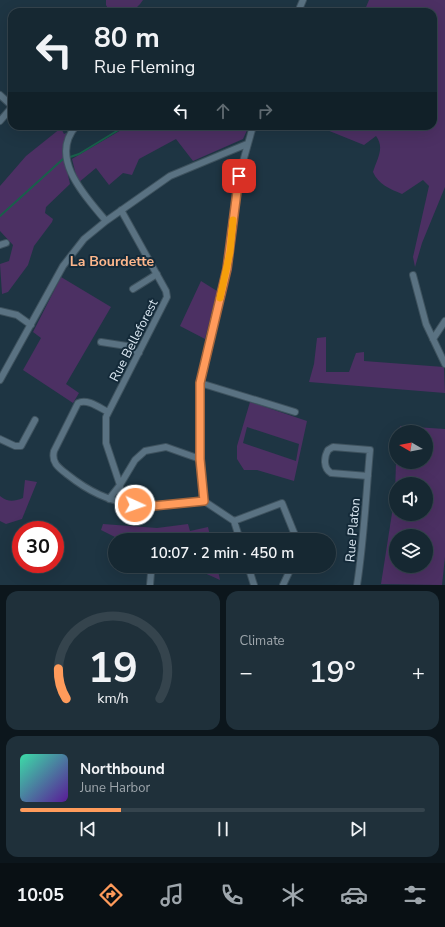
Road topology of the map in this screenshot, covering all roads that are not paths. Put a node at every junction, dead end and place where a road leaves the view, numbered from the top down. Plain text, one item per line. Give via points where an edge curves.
1 (0, 94) edge
2 (8, 102) edge
3 (8, 111) edge
4 (0, 121) edge
5 (74, 130) edge
6 (252, 130) edge
7 (247, 144) junction
8 (121, 210) junction
9 (106, 221) junction
10 (156, 274) junction
11 (413, 275) dead end
12 (133, 289) dead end
13 (0, 311) edge
14 (445, 321) edge
15 (31, 326) junction
16 (433, 339) junction
17 (101, 342) dead end
18 (139, 353) junction
19 (445, 364) edge
20 (0, 380) edge
21 (200, 383) junction
22 (108, 412) junction
23 (295, 412) dead end
24 (35, 420) dead end
25 (0, 439) edge
26 (200, 459) junction
27 (368, 476) junction
28 (120, 485) junction
29 (109, 499) junction
30 (204, 501) junction
31 (121, 502) junction
32 (234, 521) junction
33 (238, 533) edge
34 (294, 533) edge
35 (151, 573) dead end
36 (250, 573) edge
37 (289, 573) edge
38 (150, 585) edge
39 (254, 585) edge
40 (283, 585) edge
41 (357, 585) edge

1 - 2 street
3 - 4 street
5 - 9 street via 67,149 71,172 81,192
6 - 7 street
7 - 8 street via 170,176
7 - 21 street via 239,176 227,269
8 - 9 street
8 - 10 street, Rue Belleforest
9 - 15 street via 84,239 70,256
10 - 12 street
10 - 18 street, Rue Belleforest via 166,291 166,300
11 - 16 street via 426,324
13 - 15 street via 17,314
14 - 16 street
15 - 20 street
16 - 19 street
17 - 18 street via 127,346
18 - 22 street, Rue Belleforest
21 - 23 street
21 - 26 street
22 - 28 street, Rue Belleforest via 105,437
22 - 29 street via 87,402 78,403 53,456 56,465 75,480
24 - 25 street via 21,446
26 - 28 street via 166,447 149,450 135,460
26 - 30 street
27 - 27 street, Rue Platon via 370,450 333,447 328,450 325,465 328,471
27 - 41 street, Rue Platon
28 - 29 street
28 - 31 street, Rue Belleforest
29 - 31 street
30 - 31 street via 153,506
30 - 32 street
32 - 33 street
32 - 34 street via 282,503
35 - 38 street
36 - 39 street
37 - 40 street

